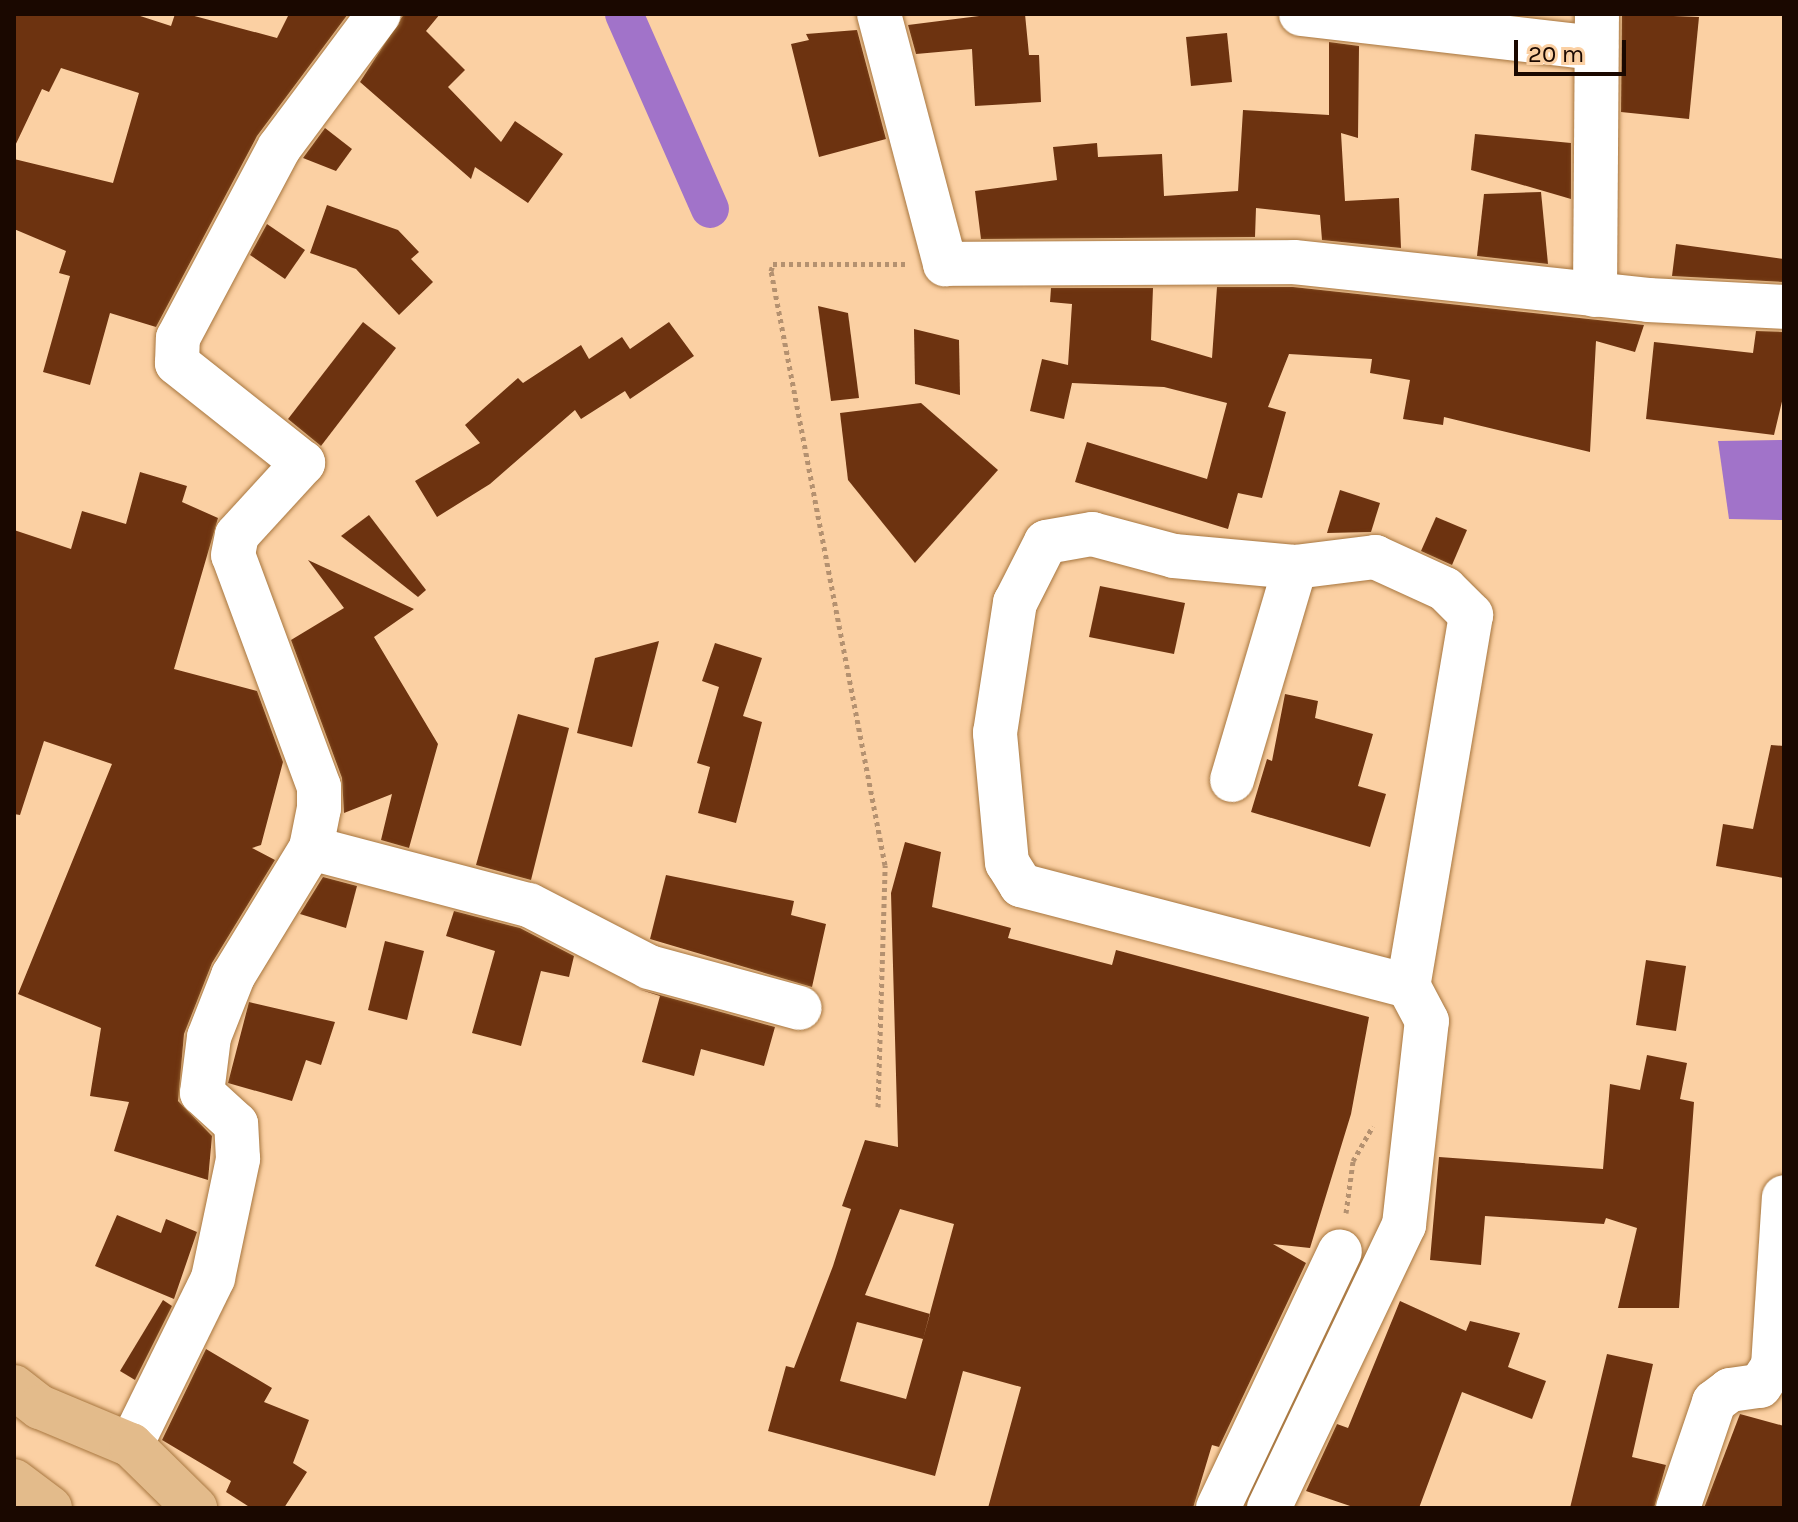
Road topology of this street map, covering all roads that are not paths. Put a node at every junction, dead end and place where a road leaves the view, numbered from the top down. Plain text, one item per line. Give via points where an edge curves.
1 (379, 14) edge
2 (879, 14) edge
3 (1301, 14) edge
4 (1597, 31) edge
5 (1595, 295) junction
6 (1784, 307) edge
7 (1295, 567) junction
8 (1232, 780) dead end
9 (311, 848) junction
10 (1408, 986) junction
11 (800, 1008) dead end
12 (1784, 1197) edge
13 (1340, 1251) road end
14 (1297, 1342) junction
15 (1339, 1359) junction
16 (14, 1387) edge
17 (131, 1445) junction
18 (14, 1481) edge
19 (50, 1508) edge
20 (195, 1508) edge
21 (1218, 1508) edge
22 (1269, 1508) edge
23 (1678, 1508) edge

1 - 9 street via 279,148 178,338 177,363 303,463 237,535 233,555 319,787
2 - 5 street via 945,264 1294,262
3 - 4 street
4 - 5 street
5 - 6 street
7 - 8 street
7 - 10 street via 1375,557 1445,589 1471,615
7 - 10 street via 1174,556 1092,534 1046,542 1015,603 995,733 1007,863 1021,885
9 - 11 street via 529,905 649,967
9 - 17 street via 233,976 209,1037 202,1093 236,1124 238,1159 209,1289
10 - 15 street via 1427,1021 1404,1225
12 - 23 street via 1773,1366 1760,1386 1720,1393
13 - 14 street
14 - 15 street
14 - 21 street
15 - 22 street
16 - 17 main road via 40,1407
17 - 20 main road
18 - 19 main road

